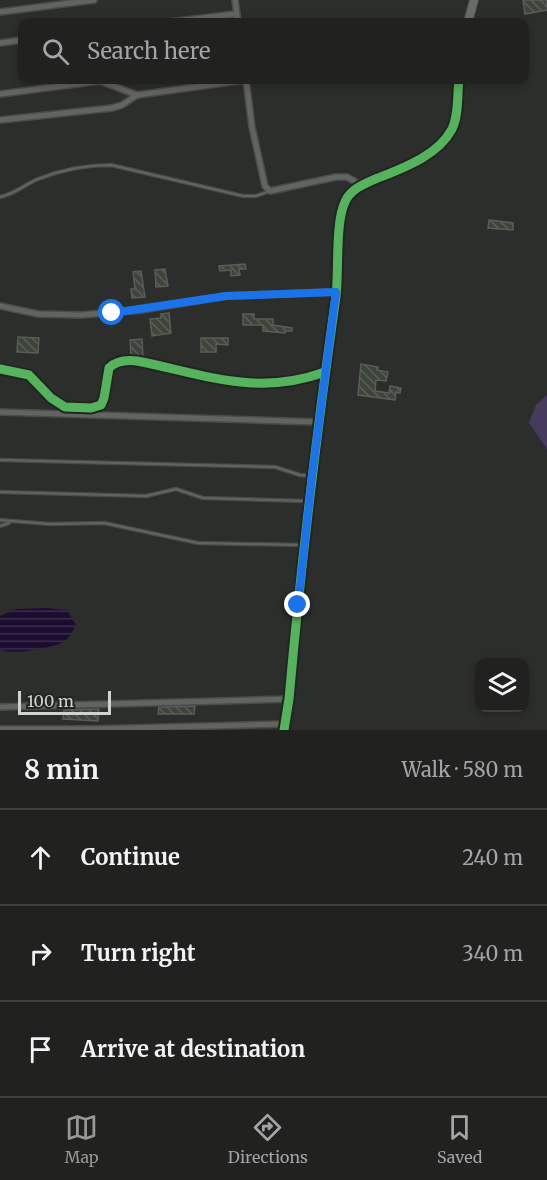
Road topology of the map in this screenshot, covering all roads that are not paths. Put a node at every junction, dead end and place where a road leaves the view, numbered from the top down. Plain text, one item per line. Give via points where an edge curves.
1 (94, 0) edge
2 (235, 0) edge
3 (474, 0) edge
4 (0, 12) edge
5 (236, 14) junction
6 (202, 18) edge
7 (237, 18) edge
8 (469, 18) edge
9 (18, 41) edge
10 (0, 43) edge
11 (77, 84) edge
12 (108, 84) edge
13 (217, 84) edge
14 (247, 84) edge
15 (459, 84) edge
16 (0, 94) edge
17 (137, 95) junction
18 (0, 120) edge
19 (361, 185) junction
20 (270, 191) junction
21 (0, 197) edge
22 (336, 292) junction
23 (0, 306) edge
24 (0, 369) edge
25 (325, 372) junction
26 (0, 412) edge
27 (319, 422) junction
28 (0, 460) edge
29 (312, 476) junction
30 (0, 492) edge
31 (309, 501) junction
32 (0, 520) edge
33 (10, 522) junction
34 (0, 526) edge
35 (304, 545) junction
36 (289, 699) junction
37 (0, 707) edge
38 (284, 727) edge
39 (0, 729) edge

1 - 4 street
2 - 5 street
3 - 8 street
5 - 6 street
5 - 7 street
9 - 10 street
11 - 16 street
12 - 17 street
13 - 17 street
14 - 20 street via 252,127 265,186
15 - 19 street via 452,128 441,144 417,161
17 - 18 street via 112,108
19 - 20 street via 347,177 336,177
19 - 22 street via 344,203
20 - 21 lane via 243,196 98,165 37,180
22 - 23 street via 226,296 81,315 38,314
22 - 25 street
24 - 25 street via 29,375 58,404 72,408 101,405 109,368 125,361 249,384 294,381
25 - 27 street
26 - 27 street
27 - 29 street
28 - 29 lane via 275,468
29 - 31 street
30 - 31 lane via 146,496 176,489 203,498
31 - 35 street
32 - 33 lane
33 - 34 lane
33 - 35 lane via 105,523 198,543
35 - 36 street
36 - 37 street
36 - 38 street
38 - 39 street

